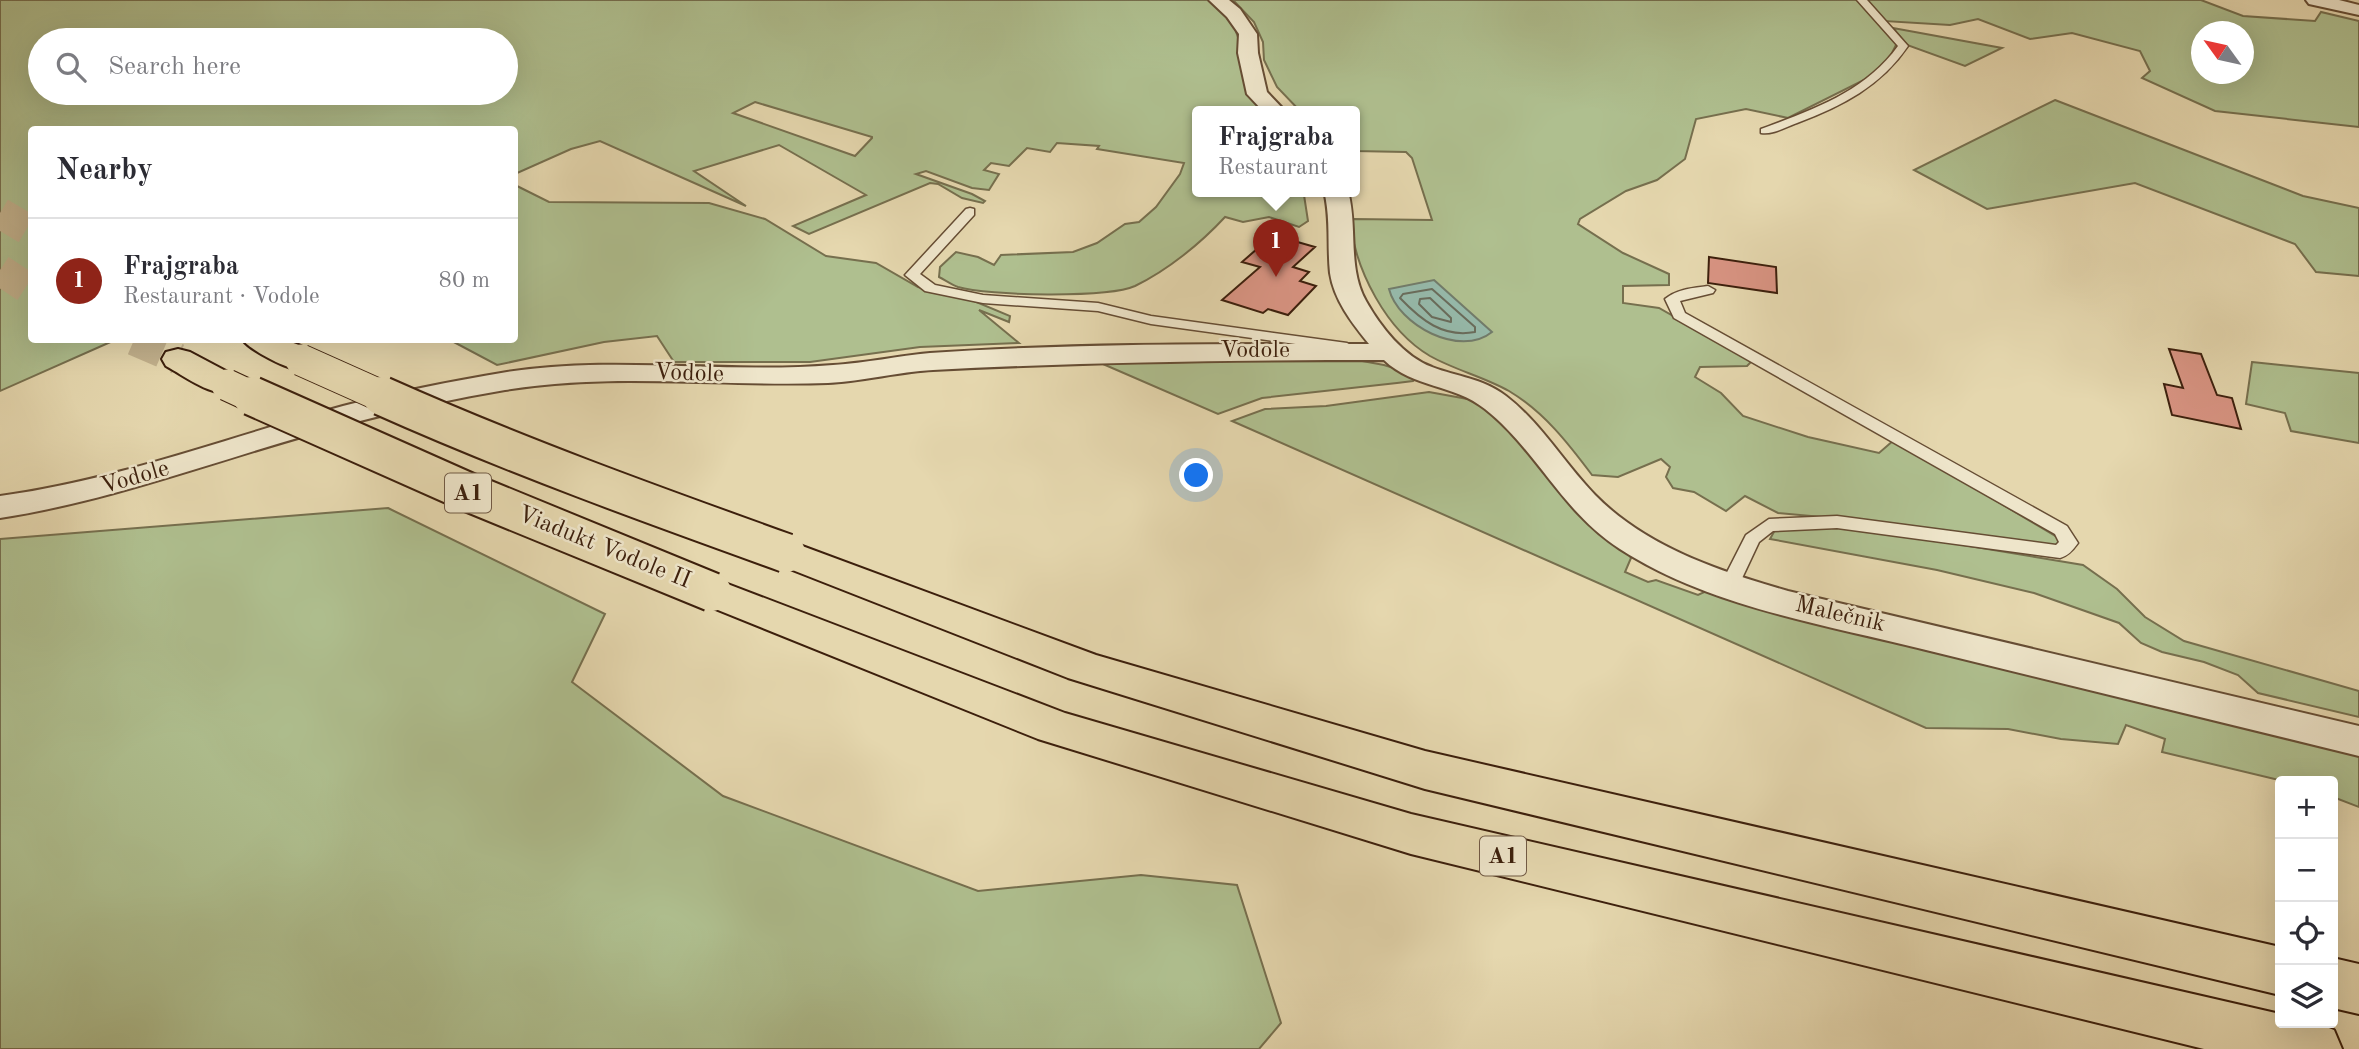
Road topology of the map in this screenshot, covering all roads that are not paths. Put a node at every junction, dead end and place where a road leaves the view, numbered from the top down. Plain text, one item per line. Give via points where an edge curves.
1 (1219, 0) edge
2 (1862, 0) edge
3 (2315, 0) edge
4 (2359, 10) edge
5 (1270, 106) edge
6 (1765, 131) dead end
7 (1338, 197) edge
8 (970, 212) dead end
9 (1708, 290) dead end
10 (265, 343) edge
11 (1393, 352) junction
12 (178, 359) tunnel mouth
13 (0, 507) edge
14 (1729, 586) junction
15 (2359, 741) edge
16 (2275, 970) edge
17 (2338, 984) edge
18 (2359, 989) edge
19 (2314, 1049) edge

1 - 5 street via 1248,34 1257,94
2 - 6 lane via 1903,46 1893,62 1875,80 1804,117
3 - 4 street
7 - 11 street via 1343,271 1350,298
8 - 11 lane, Vodole via 912,275 930,288 983,299 1098,307 1228,332
9 - 14 lane via 1672,299 1679,315 2061,530 2069,543 2060,552 1837,522 1769,524 1752,539
10 - 16 highway, A1, bridge via 456,429 1083,667 1425,770
11 - 13 street, Vodole via 1136,352 928,362 833,374 575,374 507,381 353,413 107,487
11 - 14 street, Malečnik via 1415,370 1479,390 1539,445 1585,504 1628,540 1678,567
12 - 19 highway, Viadukt Vodole II / A1, bridge via 382,456 536,522 1054,727 1411,834
14 - 15 street, Malečnik
17 - 18 highway

